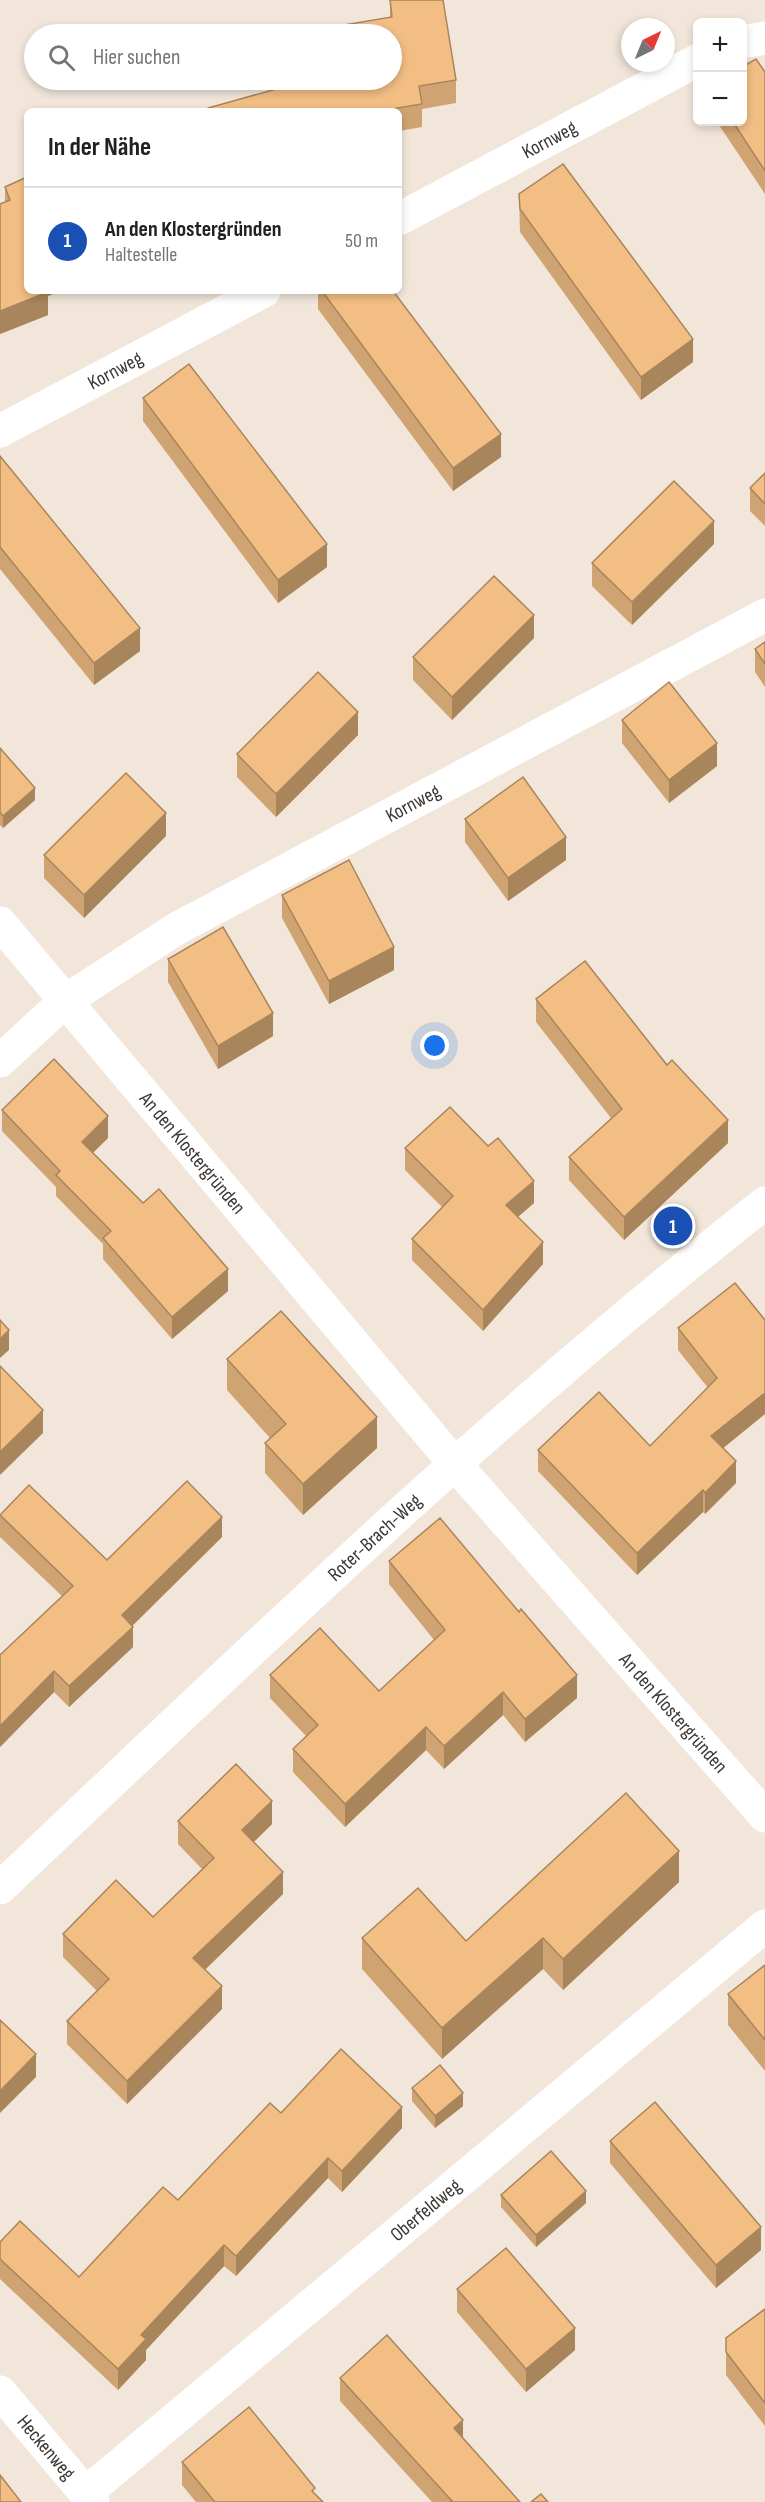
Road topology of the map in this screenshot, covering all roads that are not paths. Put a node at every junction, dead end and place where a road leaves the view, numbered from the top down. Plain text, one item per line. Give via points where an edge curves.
1 (765, 38) edge
2 (747, 41) edge
3 (693, 63) edge
4 (402, 217) edge
5 (258, 294) edge
6 (0, 431) edge
7 (765, 615) edge
8 (0, 924) edge
9 (65, 1001) junction
10 (0, 1061) edge
11 (765, 1203) edge
12 (453, 1463) junction
13 (765, 1816) edge
14 (0, 1888) edge
15 (765, 1926) edge
16 (0, 2392) edge
17 (89, 2498) edge

1 - 2 street
3 - 4 street, Kornweg
5 - 6 street, Kornweg
7 - 9 street, Kornweg via 176,929
8 - 9 street, An den Klostergründen
9 - 10 street, Kornweg
9 - 12 street, An den Klostergründen
11 - 12 street, Roter-Brach-Weg
12 - 13 street, An den Klostergründen
12 - 14 street, Roter-Brach-Weg
15 - 17 street, Oberfeldweg
16 - 17 street, Heckenweg

